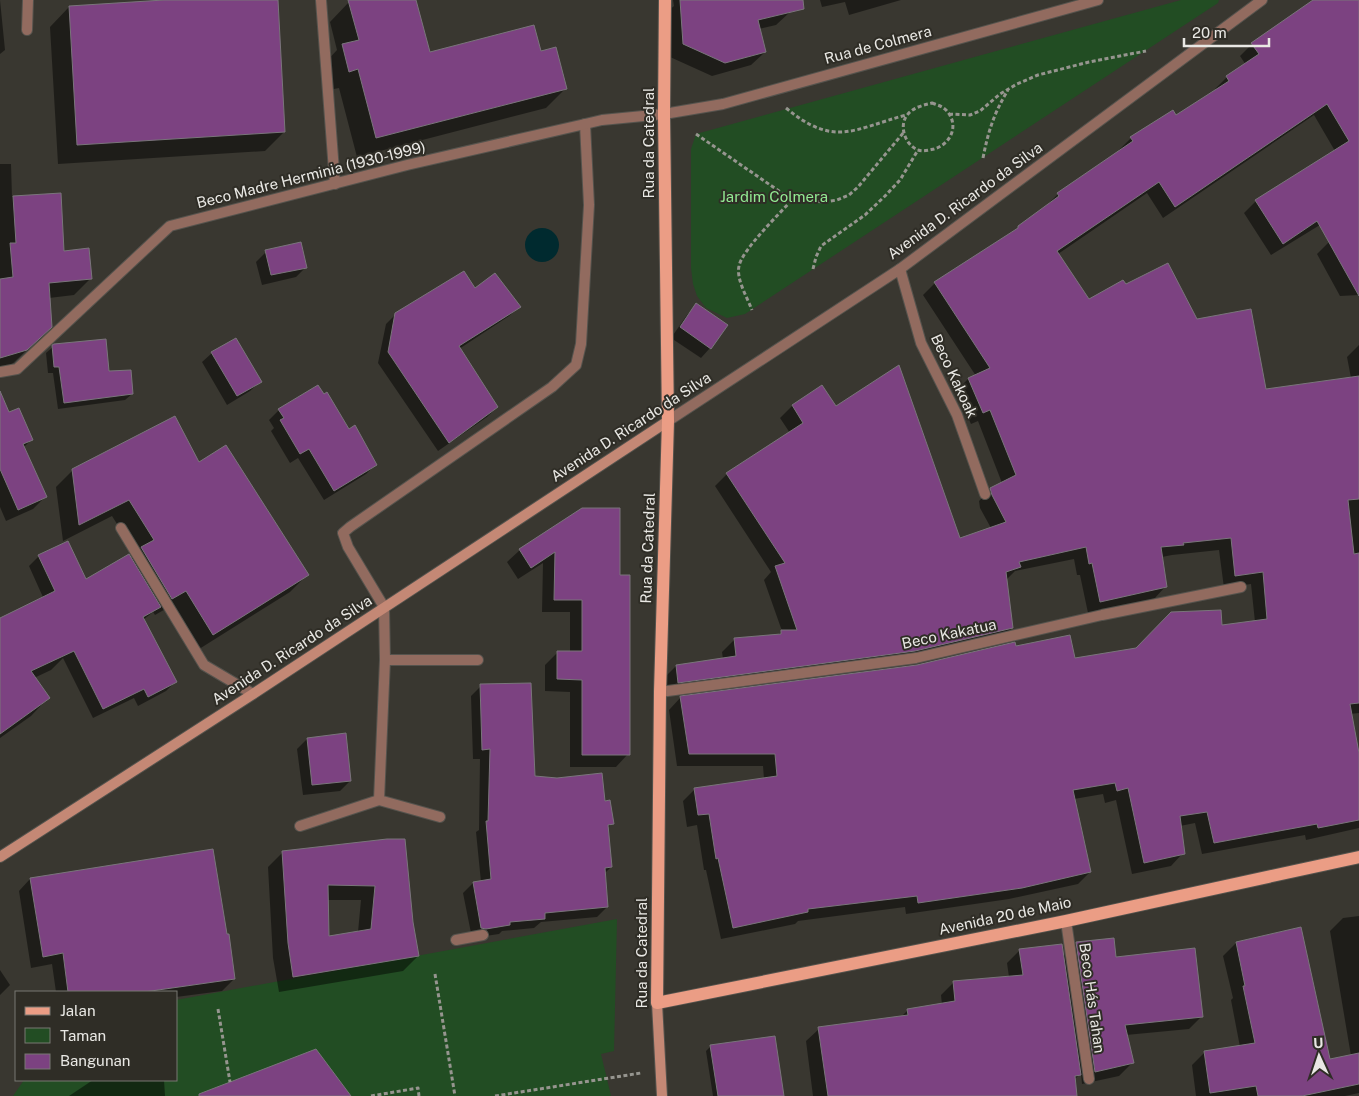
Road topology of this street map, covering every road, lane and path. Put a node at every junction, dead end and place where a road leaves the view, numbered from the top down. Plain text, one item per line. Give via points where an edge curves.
1 (28, 0) edge
2 (321, 0) edge
3 (665, 0) edge
4 (1098, 0) edge
5 (1262, 0) edge
6 (27, 30) dead end
7 (1146, 51) dead end
8 (1008, 90) junction
9 (786, 108) dead end
10 (664, 114) junction
11 (949, 114) junction
12 (907, 115) junction
13 (585, 124) junction
14 (904, 131) junction
15 (696, 134) dead end
16 (918, 150) junction
17 (983, 158) dead end
18 (335, 184) junction
19 (792, 200) junction
20 (814, 269) dead end
21 (900, 269) junction
22 (752, 310) dead end
23 (0, 372) edge
24 (668, 421) junction
25 (985, 494) dead end
26 (121, 528) dead end
27 (1241, 587) dead end
28 (384, 607) junction
29 (385, 660) junction
30 (478, 660) dead end
31 (660, 692) junction
32 (252, 694) junction
33 (379, 800) junction
34 (440, 817) dead end
35 (300, 826) dead end
36 (1359, 856) edge
37 (0, 857) edge
38 (1066, 921) junction
39 (483, 935) dead end
40 (456, 940) dead end
41 (435, 974) dead end
42 (657, 1003) junction
43 (218, 1009) dead end
44 (661, 1069) junction
45 (1089, 1078) dead end
46 (230, 1082) dead end
47 (371, 1096) edge
48 (419, 1096) edge
49 (455, 1096) edge
50 (495, 1096) edge
51 (662, 1096) edge

1 - 6 street
2 - 18 street
3 - 10 main road, Rua da Catedral
4 - 10 street, Rua de Colmera via 723,104
5 - 21 street, Avenida D. Ricardo da Silva
7 - 8 path via 1038,76
8 - 11 path via 980,111 970,115
8 - 17 path via 988,130
9 - 12 path via 819,130 840,133
10 - 13 street, Beco Madre Herminia (1930-1999)
10 - 24 main road, Rua da Catedral
11 - 12 path via 932,103 919,106
11 - 16 path via 953,133 948,141 927,151
12 - 14 path via 902,127
13 - 18 street, Beco Madre Herminia (1930-1999)
13 - 28 street via 589,205 581,344 576,365 552,387 343,533 348,548
14 - 16 path via 905,137
14 - 19 path via 849,195 825,202
15 - 19 path
16 - 20 path via 900,180 885,196 865,215 821,246
18 - 23 street, Beco Madre Herminia (1930-1999) via 170,226 17,369
19 - 22 path via 759,236 739,265
21 - 24 street, Avenida D. Ricardo da Silva
21 - 25 street, Beco Kakoak via 921,343 957,415
24 - 28 main road, Avenida D. Ricardo da Silva
24 - 31 main road, Rua da Catedral
26 - 32 street via 204,665
27 - 31 street, Beco Kakatua via 916,658
28 - 29 street
28 - 32 main road, Avenida D. Ricardo da Silva
29 - 30 street
29 - 33 street
31 - 42 main road, Rua da Catedral
32 - 37 main road, Avenida D. Ricardo da Silva
33 - 34 street
33 - 35 street
36 - 38 main road, Avenida 20 de Maio
38 - 42 main road, Avenida 20 de Maio
38 - 45 street, Beco Hás Tahan
39 - 40 street
41 - 49 path
42 - 44 main road, Rua da Catedral
43 - 46 path
44 - 50 path
44 - 51 main road, Rua da Catedral
47 - 48 path via 418,1088

